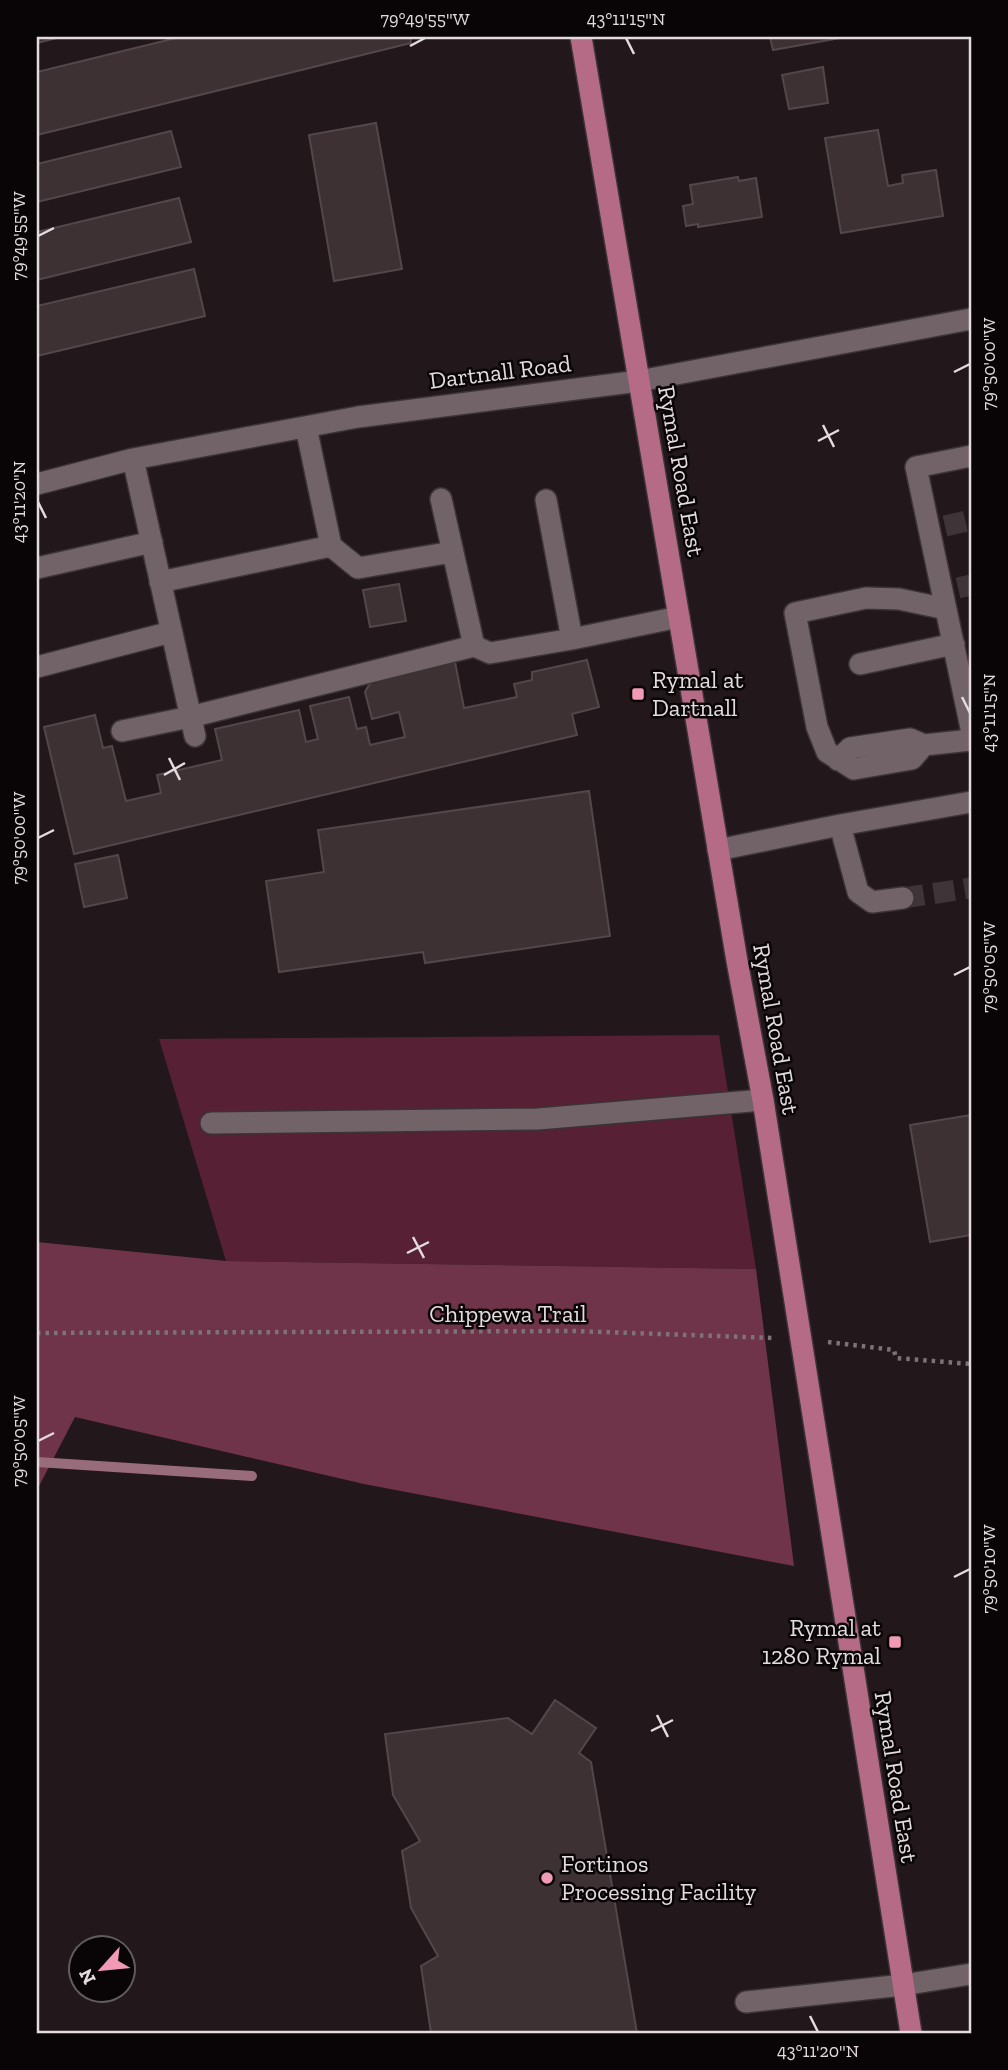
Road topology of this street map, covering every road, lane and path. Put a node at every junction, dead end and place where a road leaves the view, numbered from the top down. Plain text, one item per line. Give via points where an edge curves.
1 (581, 37) edge
2 (971, 319) edge
3 (639, 381) junction
4 (306, 427) junction
5 (971, 457) edge
6 (134, 459) junction
7 (37, 484) edge
8 (441, 499) dead end
9 (546, 500) dead end
10 (152, 542) junction
11 (331, 546) junction
12 (452, 552) junction
13 (37, 568) edge
14 (160, 582) junction
15 (949, 596) junction
16 (679, 617) junction
17 (171, 632) junction
18 (572, 639) junction
19 (474, 646) junction
20 (961, 657) edge
21 (860, 664) dead end
22 (37, 667) edge
23 (192, 726) junction
24 (971, 728) edge
25 (122, 731) dead end
26 (971, 740) edge
27 (971, 802) edge
28 (840, 825) junction
29 (718, 850) junction
30 (903, 898) tunnel mouth
31 (764, 1100) junction
32 (211, 1123) dead end
33 (37, 1333) edge
34 (801, 1339) junction
35 (971, 1364) edge
36 (971, 1974) edge
37 (903, 1985) junction
38 (746, 2002) dead end
39 (911, 2033) edge

1 - 3 main road, Rymal Road East
2 - 3 street, Dartnall Road
3 - 4 street, Dartnall Road
3 - 16 main road, Rymal Road East
4 - 6 street, Dartnall Road
4 - 11 street
5 - 15 street via 916,467 938,528
6 - 7 street, Dartnall Road
6 - 10 street
8 - 12 street
9 - 18 street
10 - 13 street
10 - 14 street
11 - 12 street via 358,568
11 - 14 street
12 - 19 street
14 - 17 street
15 - 20 street
15 - 26 street via 866,598 795,613 817,727 827,752 838,760 854,769 912,759 924,745
16 - 18 street
16 - 29 main road, Rymal Road East
17 - 22 street
17 - 23 street
18 - 19 street via 490,653
19 - 23 street
20 - 21 street
20 - 24 street
23 - 25 street
27 - 28 street
28 - 29 street
28 - 30 street via 858,892 872,902
29 - 31 main road, Rymal Road East
31 - 32 street via 538,1119
31 - 34 main road, Rymal Road East
33 - 34 path, Chippewa Trail via 575,1331
34 - 35 path, Chippewa Trail via 894,1350 896,1358
34 - 37 main road, Rymal Road East
36 - 37 street
37 - 38 street
37 - 39 main road, Rymal Road East

